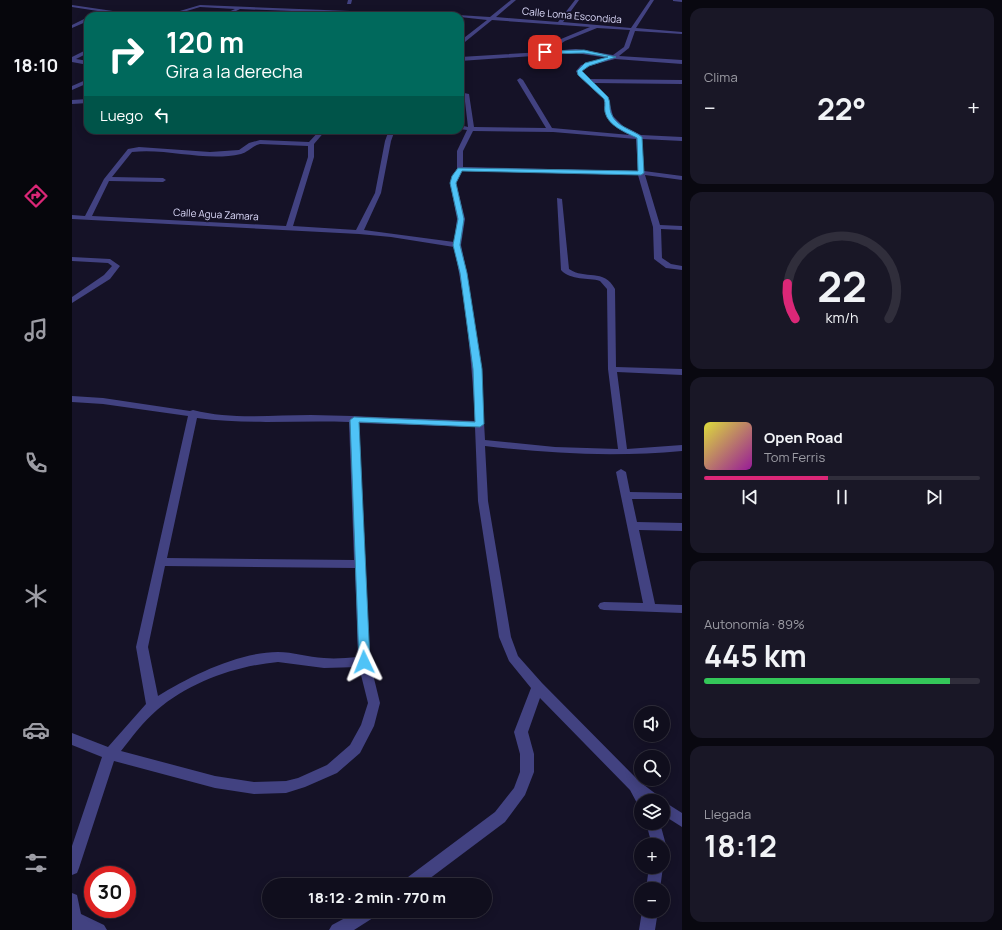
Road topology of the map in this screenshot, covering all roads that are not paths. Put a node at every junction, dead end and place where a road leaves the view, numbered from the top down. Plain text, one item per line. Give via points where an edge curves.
1 (203, 0) edge
2 (514, 0) edge
3 (577, 0) edge
4 (652, 0) edge
5 (674, 0) edge
6 (682, 0) edge
7 (72, 6) edge
8 (200, 6) junction
9 (240, 8) junction
10 (107, 10) junction
11 (103, 12) edge
12 (118, 12) edge
13 (179, 12) edge
14 (231, 12) edge
15 (346, 12) edge
16 (464, 16) edge
17 (494, 18) junction
18 (84, 21) edge
19 (560, 23) junction
20 (597, 26) junction
21 (72, 27) edge
22 (633, 29) junction
23 (682, 33) edge
24 (464, 41) edge
25 (545, 52) junction
26 (84, 53) edge
27 (614, 57) junction
28 (464, 59) edge
29 (72, 60) edge
30 (84, 62) edge
31 (682, 62) edge
32 (520, 80) dead end
33 (588, 81) junction
34 (84, 82) edge
35 (682, 82) edge
36 (72, 88) edge
37 (466, 94) dead end
38 (84, 102) edge
39 (72, 103) edge
40 (72, 108) edge
41 (620, 127) junction
42 (464, 128) edge
43 (471, 130) junction
44 (550, 130) junction
45 (320, 134) edge
46 (391, 134) edge
47 (612, 136) junction
48 (639, 137) junction
49 (682, 139) edge
50 (311, 144) junction
51 (460, 169) junction
52 (641, 173) junction
53 (682, 178) edge
54 (107, 179) junction
55 (163, 180) dead end
56 (559, 199) dead end
57 (72, 217) edge
58 (87, 218) junction
59 (657, 227) junction
60 (289, 228) junction
61 (682, 228) edge
62 (359, 232) junction
63 (457, 245) junction
64 (72, 259) edge
65 (682, 268) edge
66 (72, 301) edge
67 (612, 369) junction
68 (682, 372) edge
69 (72, 399) edge
70 (193, 413) junction
71 (354, 420) junction
72 (480, 424) junction
73 (480, 442) junction
74 (682, 448) edge
75 (623, 452) junction
76 (621, 472) dead end
77 (625, 495) junction
78 (682, 496) edge
79 (632, 526) junction
80 (682, 527) edge
81 (161, 562) junction
82 (360, 564) junction
83 (604, 606) dead end
84 (650, 608) junction
85 (682, 609) edge
86 (364, 662) junction
87 (538, 687) junction
88 (153, 706) junction
89 (72, 739) edge
90 (110, 754) junction
91 (634, 785) edge
92 (635, 786) joint
93 (639, 794) edge
94 (646, 794) edge
95 (670, 812) edge
96 (682, 821) edge
97 (72, 868) edge
98 (419, 878) edge
99 (72, 900) edge
100 (361, 918) edge
101 (649, 918) edge
102 (73, 925) edge
103 (99, 930) edge
104 (337, 930) edge
105 (647, 930) edge

1 - 8 street
2 - 17 street
3 - 19 street
4 - 22 street
5 - 6 street
7 - 10 street
8 - 9 street
8 - 13 street
9 - 14 street
9 - 15 street
10 - 11 street
10 - 12 street
16 - 17 street, Calle Loma Escondida
17 - 19 street, Calle Loma Escondida
17 - 24 street
18 - 21 street
19 - 20 street, Calle Loma Escondida
20 - 22 street, Calle Loma Escondida
20 - 25 street via 558,42
22 - 23 street, Calle Loma Escondida
22 - 27 street via 628,47
25 - 27 street via 584,52
25 - 28 street
26 - 29 street
27 - 31 street
27 - 33 street via 583,66 579,71
29 - 30 street
32 - 44 street
33 - 35 street
33 - 41 street via 606,98 608,112
34 - 36 street
37 - 43 street
38 - 39 street
39 - 40 street
41 - 47 street
41 - 48 street
42 - 43 street
43 - 44 street
43 - 51 street via 460,150
44 - 47 street
45 - 50 street
46 - 62 street via 378,193
47 - 48 street
48 - 49 street
48 - 52 street
50 - 54 street via 257,142 241,152 210,154 133,149 128,151
50 - 60 street via 311,157
51 - 52 street
51 - 63 street via 453,183 461,219
52 - 53 street
52 - 59 street
54 - 55 street
54 - 58 street
56 - 67 street via 565,270 573,275 602,279 611,289
57 - 58 street, Calle Agua Zamara
58 - 60 street, Calle Agua Zamara
59 - 61 street
59 - 65 street via 658,259 669,266
60 - 62 street, Calle Agua Zamara
62 - 63 street, Calle Agua Zamara
63 - 72 street via 478,369
64 - 66 street via 110,261 116,266 107,277
67 - 68 street
67 - 75 street
69 - 70 street
70 - 71 street via 232,419
70 - 81 street
71 - 72 street
71 - 82 street
72 - 73 street
73 - 75 street via 556,450
73 - 87 street via 483,501 505,636 513,658
74 - 75 street
76 - 77 street
77 - 78 street
77 - 79 street
79 - 80 street
79 - 84 street
81 - 82 street
81 - 88 street via 142,647
82 - 86 street
83 - 84 street
84 - 85 street
86 - 88 street via 324,663 278,657 257,658 215,671
86 - 90 street via 374,703 355,748 332,768 300,782 286,786 254,788 215,782
87 - 91 street
87 - 98 street via 521,732 527,754 527,772 520,791 500,818
88 - 90 street
89 - 90 street
90 - 97 street
92 - 93 street
92 - 94 street
95 - 96 street
99 - 102 street
100 - 104 street
101 - 105 street
102 - 103 street

